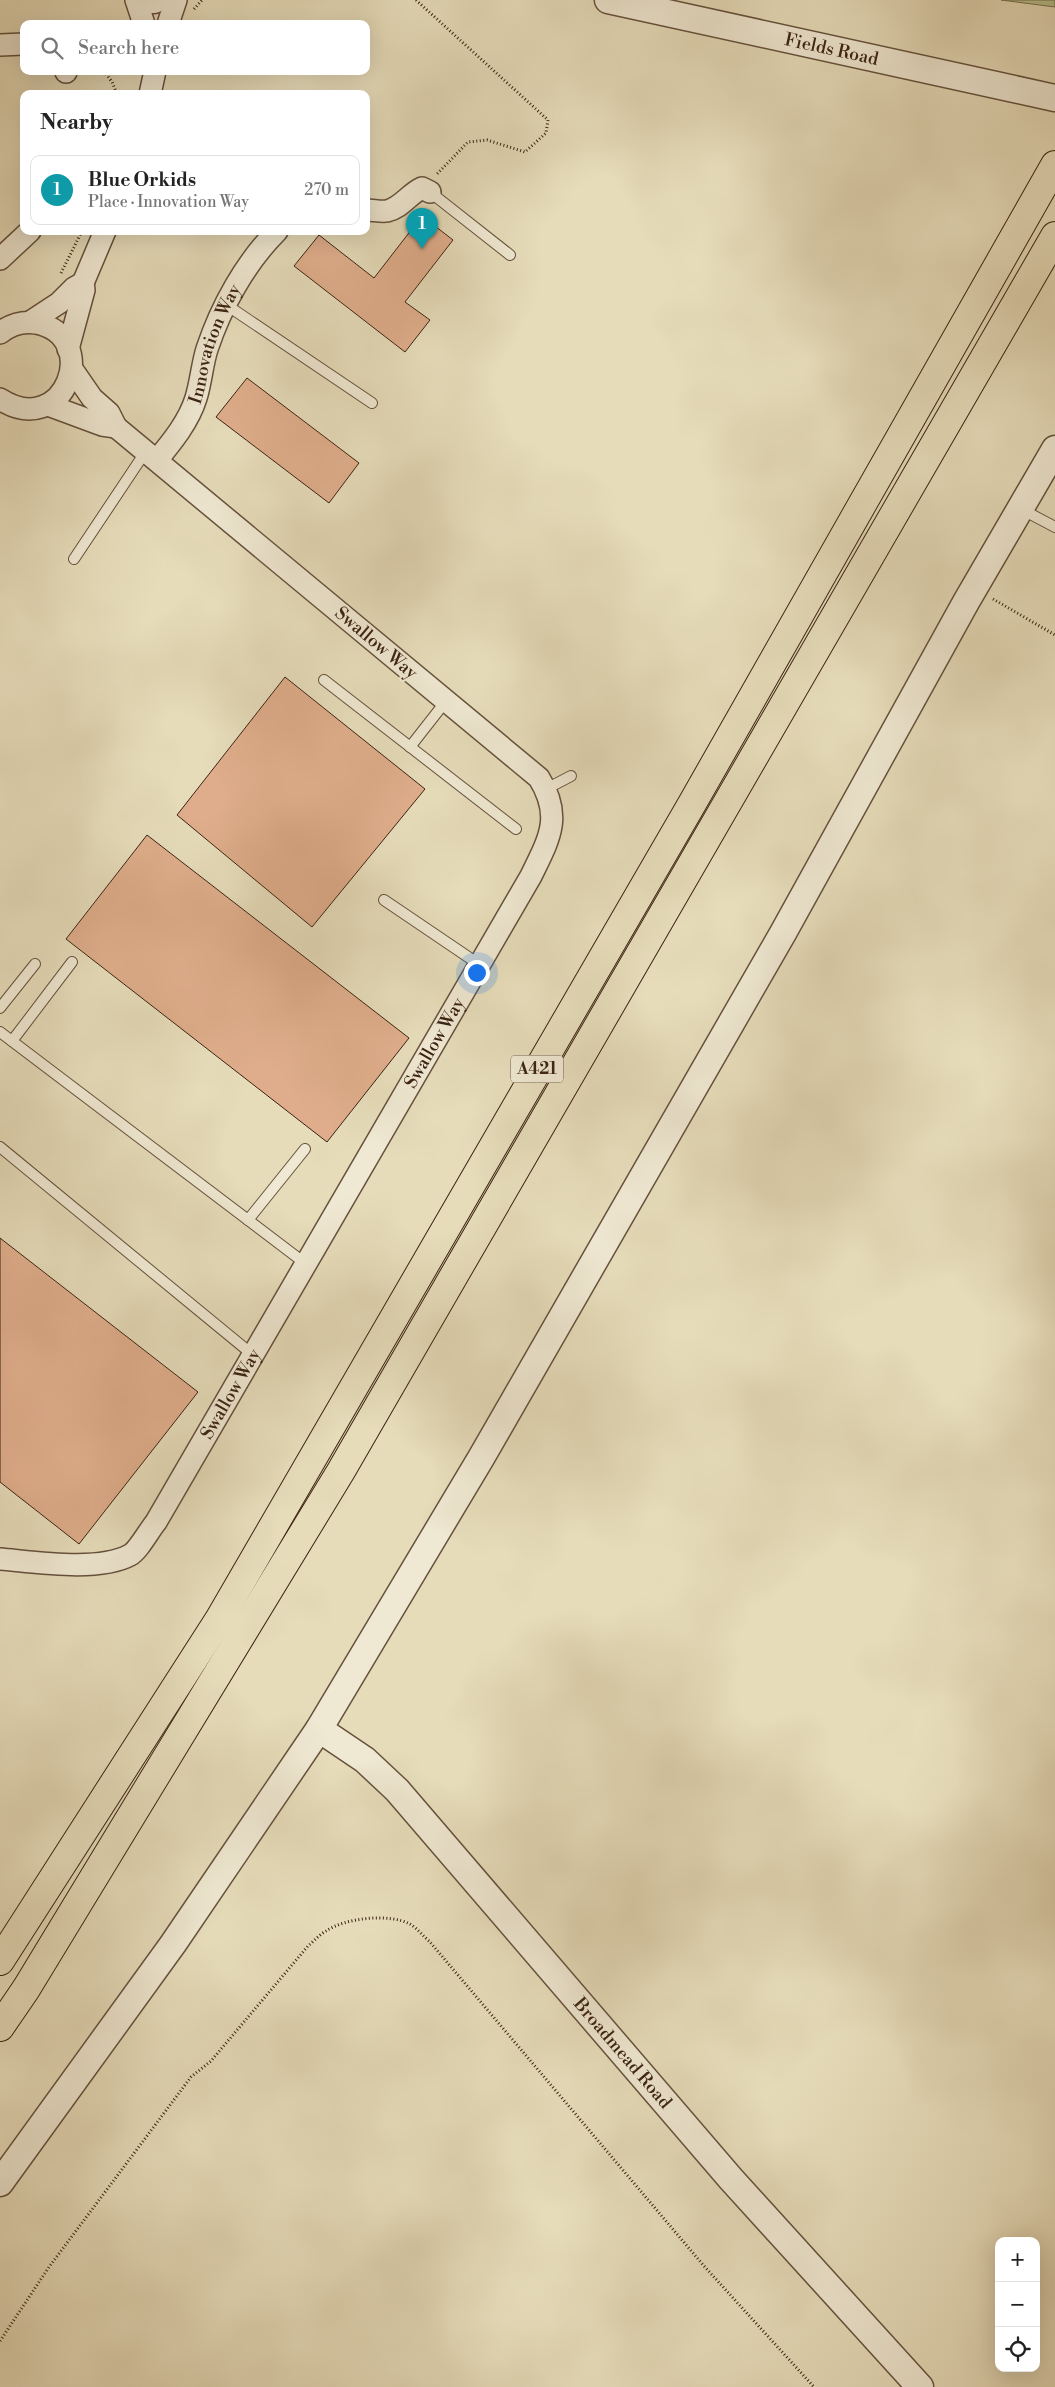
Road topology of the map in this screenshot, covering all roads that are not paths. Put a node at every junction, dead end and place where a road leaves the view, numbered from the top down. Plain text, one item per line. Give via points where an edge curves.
1 (136, 0) edge
2 (145, 0) edge
3 (154, 0) edge
4 (176, 0) edge
5 (608, 0) edge
6 (143, 20) edge
7 (169, 20) edge
8 (20, 44) edge
9 (0, 45) edge
10 (154, 75) edge
11 (151, 90) edge
12 (1050, 97) edge
13 (1055, 165) edge
14 (426, 190) joint
15 (370, 210) edge
16 (26, 235) edge
17 (104, 235) edge
18 (274, 235) edge
19 (1055, 236) edge
20 (510, 255) dead end
21 (0, 259) edge
22 (83, 283) junction
23 (225, 304) junction
24 (30, 322) junction
25 (0, 333) edge
26 (70, 359) junction
27 (0, 399) edge
28 (372, 403) dead end
29 (48, 405) junction
30 (116, 427) junction
31 (1055, 449) edge
32 (152, 455) junction
33 (1020, 508) junction
34 (1055, 528) edge
35 (74, 559) dead end
36 (324, 680) dead end
37 (446, 701) junction
38 (410, 746) junction
39 (571, 776) dead end
40 (546, 790) junction
41 (516, 829) dead end
42 (384, 900) dead end
43 (72, 962) dead end
44 (35, 964) dead end
45 (480, 965) junction
46 (0, 1008) edge
47 (0, 1032) edge
48 (12, 1041) junction
49 (0, 1147) edge
50 (306, 1150) dead end
51 (248, 1220) junction
52 (306, 1264) junction
53 (253, 1354) junction
54 (0, 1560) edge
55 (319, 1729) junction
56 (0, 1961) edge
57 (0, 2027) edge
58 (0, 2183) edge
59 (920, 2387) edge

1 - 6 street
2 - 3 street
4 - 7 street
5 - 12 street, Fields Road
8 - 9 street
10 - 11 street
13 - 56 highway, A421 via 693,802 220,1618
14 - 15 street via 411,193 400,205 387,211
14 - 20 lane
16 - 21 street
17 - 22 street
18 - 23 street, Innovation Way via 248,266
19 - 57 highway, A421 via 341,1471
22 - 24 street
22 - 26 street
23 - 28 lane
23 - 32 street, Innovation Way via 207,350 195,400 176,438
24 - 25 street via 18,323
24 - 26 street, Swallow Way via 53,330 64,341
26 - 29 street via 68,384
26 - 30 street, Swallow Way via 92,398
27 - 29 street via 23,409
29 - 30 street, Swallow Way
30 - 32 street, Swallow Way
31 - 33 street
32 - 35 lane
32 - 37 street, Swallow Way
33 - 34 lane
33 - 55 street via 482,1458
36 - 38 lane
37 - 38 lane
37 - 40 street, Swallow Way via 539,778
38 - 41 lane
39 - 40 lane
40 - 45 street, Swallow Way via 552,806 547,843 532,876
42 - 45 lane
43 - 48 lane
44 - 46 lane
45 - 52 street, Swallow Way
47 - 48 lane
48 - 51 lane
49 - 53 lane
50 - 51 lane
51 - 52 lane
52 - 53 street, Swallow Way
53 - 54 street, Swallow Way via 156,1522 131,1555 96,1565
55 - 58 street via 173,1944
55 - 59 street, Broadmead Road via 365,1760 397,1790 731,2180

